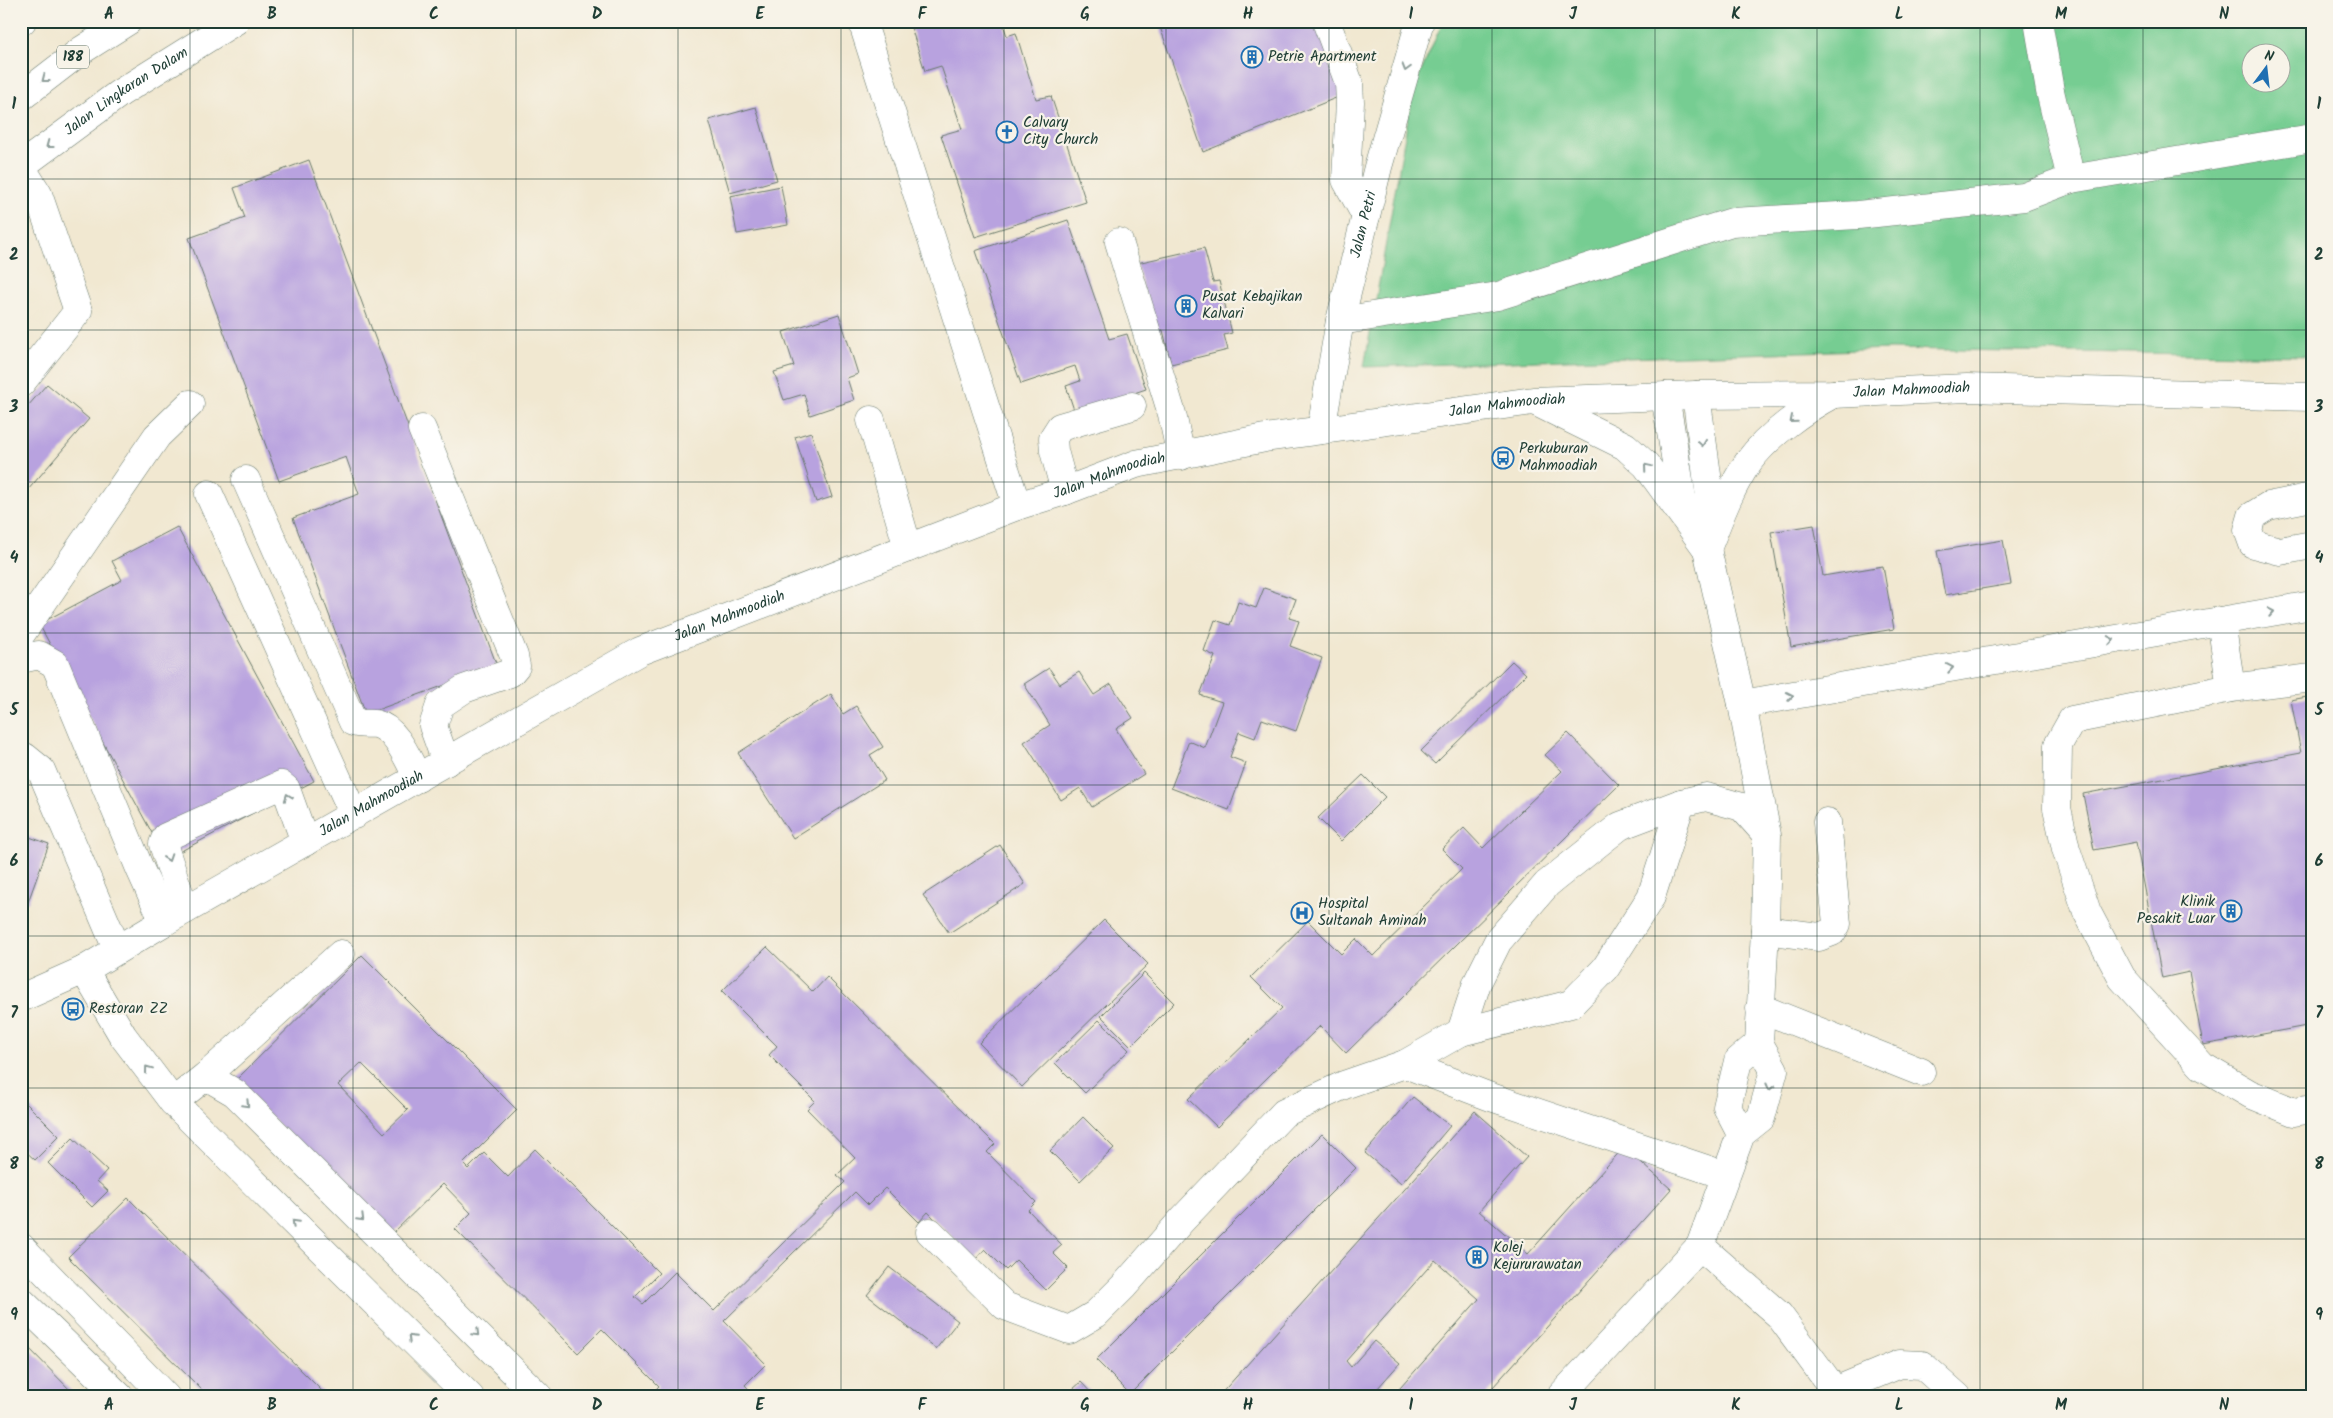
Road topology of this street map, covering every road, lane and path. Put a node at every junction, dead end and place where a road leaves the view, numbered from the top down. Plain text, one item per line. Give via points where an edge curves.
1 (128, 21) edge
2 (235, 21) edge
3 (862, 21) edge
4 (1326, 21) edge
5 (1420, 21) edge
6 (2038, 21) edge
7 (21, 97) edge
8 (2312, 138) edge
9 (21, 166) edge
10 (2071, 179) junction
11 (1366, 216) junction
12 (1119, 242) dead end
13 (1340, 321) junction
14 (21, 383) edge
15 (1834, 394) junction
16 (1696, 395) junction
17 (1665, 396) junction
18 (2312, 397) edge
19 (1533, 401) junction
20 (190, 404) dead end
21 (1132, 406) dead end
22 (871, 420) dead end
23 (422, 429) dead end
24 (1321, 430) junction
25 (1181, 456) junction
26 (246, 480) dead end
27 (1065, 491) junction
28 (210, 494) dead end
29 (2312, 497) edge
30 (1017, 506) junction
31 (2312, 545) edge
32 (908, 548) junction
33 (1707, 549) junction
34 (2312, 605) edge
35 (2221, 621) junction
36 (21, 634) edge
37 (21, 659) edge
38 (2312, 678) edge
39 (2231, 688) junction
40 (1742, 704) junction
41 (21, 757) edge
42 (446, 762) junction
43 (418, 778) junction
44 (1681, 803) junction
45 (354, 815) junction
46 (1827, 822) dead end
47 (1767, 835) junction
48 (305, 842) junction
49 (175, 916) junction
50 (1765, 930) junction
51 (117, 948) junction
52 (341, 954) dead end
53 (84, 970) junction
54 (21, 998) edge
55 (1760, 1008) junction
56 (1461, 1032) junction
57 (1758, 1043) junction
58 (1405, 1064) junction
59 (1921, 1072) dead end
60 (206, 1076) junction
61 (173, 1102) junction
62 (2312, 1109) edge
63 (1741, 1134) junction
64 (1724, 1175) junction
65 (930, 1232) dead end
66 (1700, 1246) junction
67 (21, 1247) edge
68 (21, 1302) edge
69 (1831, 1394) edge
70 (1947, 1394) edge
71 (120, 1397) edge
72 (166, 1397) edge
73 (470, 1397) edge
74 (539, 1397) edge
75 (1560, 1397) edge

1 -> 7 main road, 188 via 82,50
2 -> 9 main road, Jalan Lingkaran Dalam via 120,93
3 - 30 main road
4 - 11 main road via 1349,82 1346,180
5 -> 11 main road, Jalan Petri
6 - 10 main road via 2050,91
8 - 10 main road
9 - 14 main road via 38,194 78,311
10 - 13 main road via 2024,197 1962,205 1732,222 1498,296
11 - 13 main road, Jalan Petri
12 - 25 main road via 1172,414
13 - 24 main road, Jalan Petri
15 - 16 main road, Jalan Mahmoodiah
15 - 18 main road, Jalan Mahmoodiah via 1967,388
15 -> 33 main road via 1807,408 1750,460 1734,485
16 - 17 main road, Jalan Mahmoodiah
16 -> 33 main road via 1710,497
17 - 19 main road, Jalan Mahmoodiah
17 - 33 main road via 1682,498
19 - 24 main road, Jalan Mahmoodiah
33 -> 19 main road via 1646,464 1625,446
20 - 36 main road via 156,436
21 - 27 main road via 1060,427 1053,438 1054,451
22 - 32 main road
23 - 42 main road via 516,666 510,673 464,689 440,705 433,726
24 - 25 main road, Jalan Mahmoodiah
25 - 27 main road, Jalan Mahmoodiah via 1136,464
26 - 43 main road via 353,722 390,730
27 - 30 main road, Jalan Mahmoodiah
28 - 45 main road
29 - 31 main road via 2268,506 2252,516 2248,530 2253,544 2280,551
30 - 32 main road, Jalan Mahmoodiah
32 - 42 main road, Jalan Mahmoodiah via 640,651
33 - 40 main road
35 -> 34 main road
35 - 39 main road
40 -> 35 main road
37 - 49 main road via 39,655 55,664 140,869
38 - 39 main road
39 - 62 main road via 2072,720 2058,745 2057,808 2066,849 2087,912 2122,978 2202,1066 2250,1094 2294,1112
40 - 47 main road
41 - 51 main road via 41,770
42 - 43 main road, Jalan Mahmoodiah
43 - 45 main road, Jalan Mahmoodiah
44 - 47 main road via 1706,797 1742,807
44 - 56 main road via 1620,826 1547,884 1498,941 1477,983
44 - 56 main road via 1651,898 1605,969 1571,1004
45 - 48 main road, Jalan Mahmoodiah
46 - 50 main road via 1837,924 1832,932 1819,937
47 - 50 main road
48 - 49 main road, Jalan Mahmoodiah
48 -> 49 main road via 286,788 280,785 166,838 163,844
49 - 51 main road, Jalan Mahmoodiah
50 - 55 main road
51 - 53 main road, Jalan Mahmoodiah
52 - 60 main road
53 - 54 main road, Jalan Mahmoodiah
61 -> 53 main road via 123,1036
55 - 57 main road
55 - 59 main road
56 - 58 main road
57 - 63 main road via 1738,1061 1727,1108
57 -> 63 main road via 1774,1070 1761,1118
58 - 64 main road via 1488,1096
58 - 65 main road via 1344,1085 1284,1113 1118,1292 1096,1314 1069,1330 1005,1306
60 - 61 main road
60 -> 74 main road via 235,1093
73 -> 61 main road
63 - 64 main road
64 - 66 main road
66 - 69 main road via 1779,1315
66 - 75 main road
67 - 72 main road
68 - 71 main road
69 - 70 main road via 1900,1364 1922,1365

